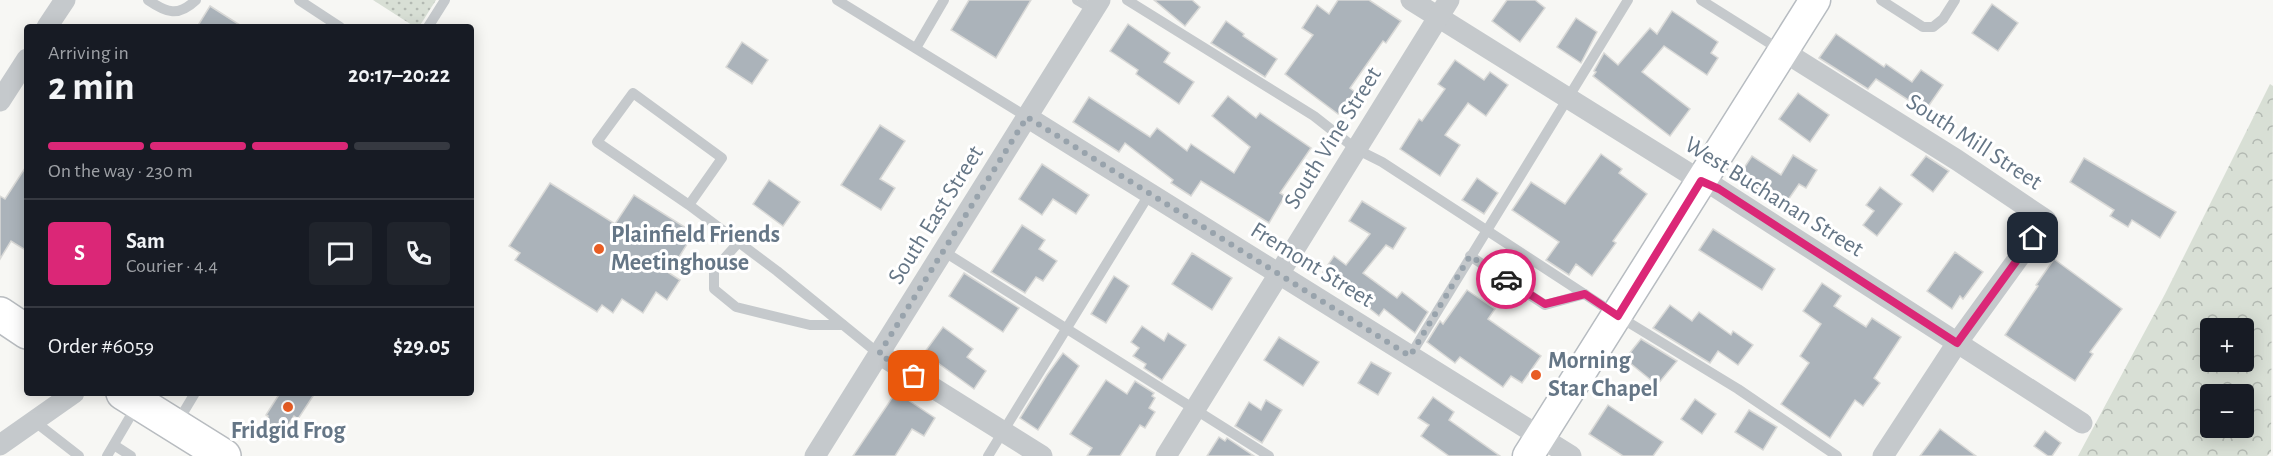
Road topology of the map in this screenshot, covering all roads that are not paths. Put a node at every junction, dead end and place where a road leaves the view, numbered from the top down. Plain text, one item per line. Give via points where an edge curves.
1 (64, 0) edge
2 (148, 0) edge
3 (196, 0) edge
4 (299, 0) edge
5 (445, 0) edge
6 (837, 0) edge
7 (944, 0) edge
8 (1127, 0) edge
9 (1411, 0) edge
10 (1628, 0) edge
11 (1701, 0) edge
12 (1815, 0) edge
13 (1881, 0) edge
14 (1955, 0) edge
15 (1090, 3) edge
16 (1444, 9) edge
17 (49, 24) edge
18 (335, 24) edge
19 (430, 24) edge
20 (916, 48) junction
21 (1783, 51) junction
22 (24, 62) edge
23 (3, 90) edge
24 (1566, 97) junction
25 (1027, 117) junction
26 (1356, 149) junction
27 (1701, 181) junction
28 (1150, 193) junction
29 (689, 206) junction
30 (1487, 230) junction
31 (738, 243) junction
32 (943, 251) junction
33 (1470, 256) junction
34 (1279, 274) junction
35 (1585, 294) junction
36 (0, 314) edge
37 (1618, 316) junction
38 (843, 325) junction
39 (1067, 328) junction
40 (24, 330) edge
41 (1957, 343) junction
42 (879, 354) junction
43 (1410, 356) junction
44 (70, 396) edge
45 (193, 396) edge
46 (130, 398) edge
47 (1195, 409) junction
48 (34, 421) junction
49 (2082, 423) dead end
50 (176, 426) junction
51 (1003, 432) junction
52 (0, 445) edge
53 (114, 445) junction
54 (1534, 447) edge
55 (819, 454) edge
56 (79, 456) edge
57 (107, 456) edge
58 (131, 456) edge
59 (224, 456) edge
60 (988, 456) edge
61 (1042, 456) edge
62 (1166, 456) edge
63 (1269, 456) edge
64 (1571, 456) edge
65 (1837, 456) edge
66 (1883, 456) edge

1 - 17 street
2 - 3 lane via 164,11 186,10
4 - 18 lane
5 - 19 lane
6 - 20 lane
7 - 20 lane
8 - 26 lane via 1314,116
9 - 16 street, West Buchanan Street
10 - 24 lane
11 - 21 lane
12 - 21 main road
13 - 14 lane via 1923,27 1933,27 1943,19
15 - 25 street, South East Street
16 - 24 street, West Buchanan Street
16 - 26 street, South Vine Street
20 - 25 lane
21 - 27 main road
21 - 41 street, South Mill Street via 2046,220
22 - 23 street
24 - 27 street, West Buchanan Street
24 - 30 lane
25 - 28 street, Fremont Street
25 - 32 street, South East Street
26 - 30 lane
26 - 34 street, South Vine Street
27 - 37 main road
27 - 41 street, West Buchanan Street
28 - 34 street, Fremont Street
28 - 39 lane
29 - 29 lane via 597,142 633,93 722,158
29 - 31 lane
30 - 33 lane
30 - 35 lane
31 - 38 lane
31 - 38 lane via 714,270 714,289 736,307 810,325
32 - 39 lane
32 - 42 street, South East Street
33 - 35 lane via 1545,304
33 - 43 lane
34 - 43 street, Fremont Street
34 - 47 street, South Vine Street
35 - 37 lane
36 - 40 main road
37 - 54 main road
37 - 65 lane via 1738,389
38 - 42 lane
39 - 47 lane
39 - 51 lane
41 - 49 street, West Buchanan Street
41 - 66 street, South Mill Street
42 - 51 street
42 - 55 street, South East Street
43 - 54 street, Fremont Street
44 - 48 street
45 - 50 lane
46 - 50 main road
46 - 53 lane
47 - 62 street, South Vine Street
47 - 63 lane
48 - 52 street
48 - 56 lane
50 - 59 main road
51 - 60 lane
51 - 61 street
53 - 57 lane
53 - 58 lane
54 - 64 street, Fremont Street

